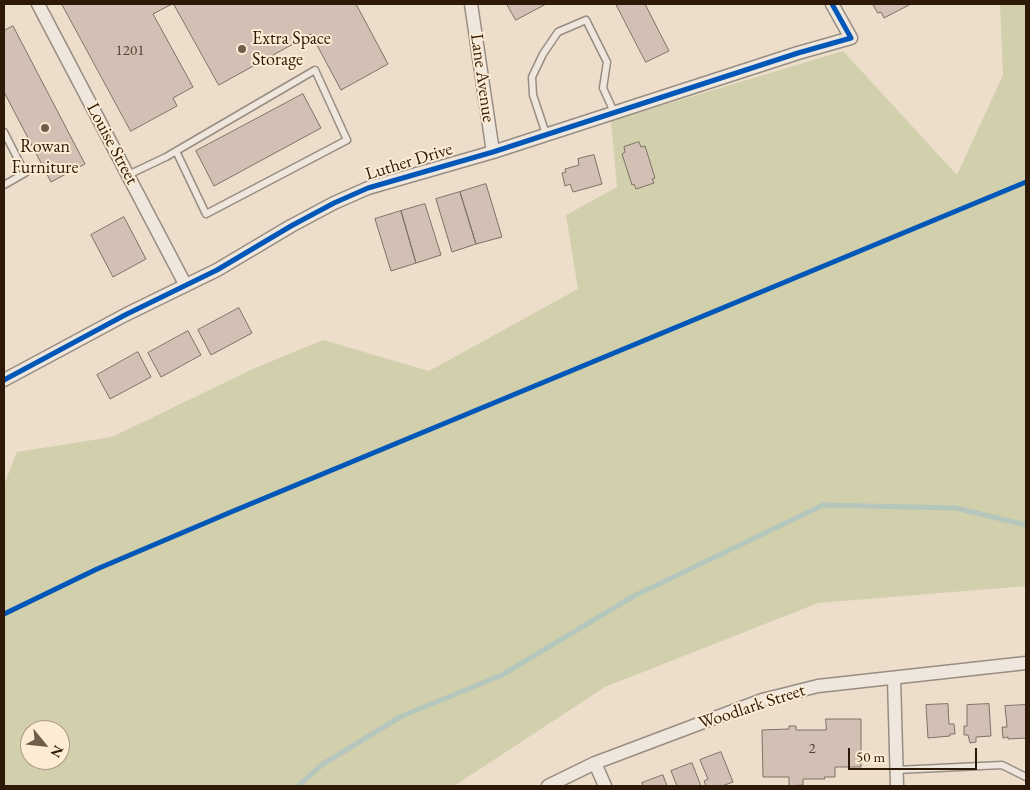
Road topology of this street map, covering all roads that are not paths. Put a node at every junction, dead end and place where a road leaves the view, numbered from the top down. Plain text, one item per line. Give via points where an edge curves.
1 (38, 4) edge
2 (471, 4) edge
3 (832, 4) edge
4 (614, 112) junction
5 (4, 132) edge
6 (546, 134) junction
7 (176, 151) junction
8 (493, 152) junction
9 (128, 175) junction
10 (4, 185) edge
11 (185, 284) junction
12 (4, 380) edge
13 (1026, 663) edge
14 (894, 678) junction
15 (595, 763) junction
16 (896, 770) junction
17 (1026, 778) edge
18 (548, 786) edge
19 (605, 786) edge
20 (897, 786) edge

1 - 9 street, Louise Street
2 - 8 street, Lane Avenue
3 - 4 street, Luther Drive via 851,38
4 - 6 street, Luther Drive
4 - 6 lane via 603,88 607,62 586,20 558,32 532,77 533,94
5 - 10 lane via 26,173
6 - 8 street, Luther Drive
7 - 7 lane via 315,70 347,140 206,214
7 - 9 lane
8 - 11 street, Luther Drive via 368,188
9 - 11 street, Louise Street
11 - 12 street, Luther Drive
13 - 14 street, Woodlark Street
14 - 15 street, Woodlark Street via 818,686 762,700
14 - 16 street
15 - 18 street, Woodlark Street
15 - 19 street
16 - 17 lane via 1002,765
16 - 20 street

